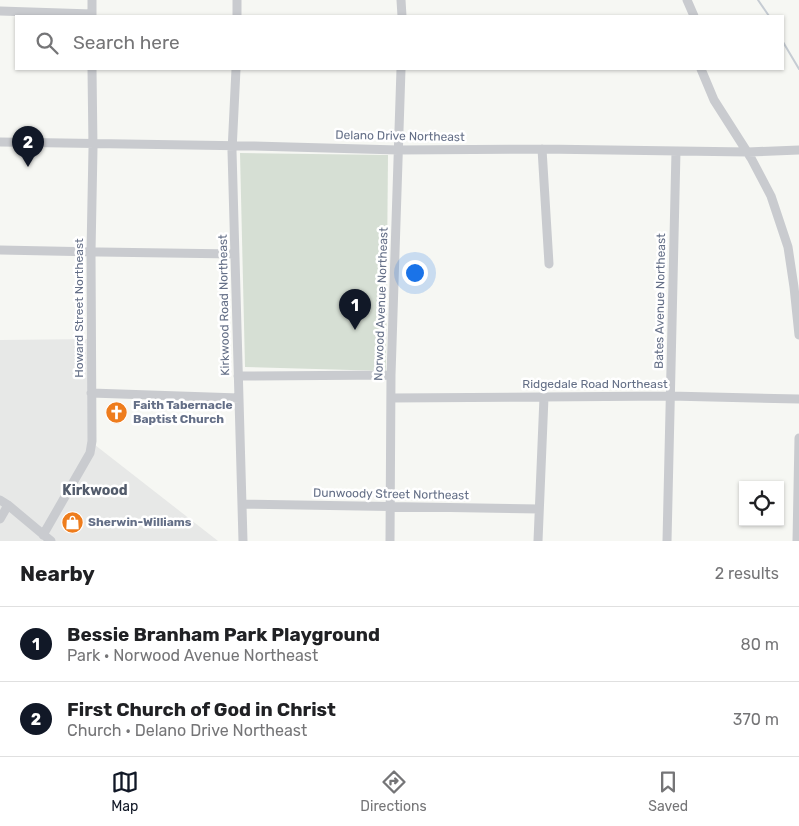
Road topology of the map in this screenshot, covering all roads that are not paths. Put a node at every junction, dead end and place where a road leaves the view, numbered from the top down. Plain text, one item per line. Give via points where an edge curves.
1 (92, 0) edge
2 (237, 0) edge
3 (401, 0) edge
4 (687, 0) edge
5 (0, 11) edge
6 (92, 15) edge
7 (237, 15) edge
8 (402, 15) edge
9 (694, 15) edge
10 (92, 70) edge
11 (236, 70) edge
12 (401, 70) edge
13 (701, 70) edge
14 (0, 142) edge
15 (93, 143) junction
16 (232, 146) junction
17 (542, 149) junction
18 (398, 150) junction
19 (799, 150) edge
20 (676, 151) junction
21 (748, 152) junction
22 (0, 250) edge
23 (91, 252) junction
24 (235, 254) junction
25 (549, 264) dead end
26 (799, 335) edge
27 (391, 375) junction
28 (238, 376) junction
29 (91, 393) junction
30 (670, 396) junction
31 (544, 397) junction
32 (239, 398) junction
33 (391, 398) junction
34 (799, 399) edge
35 (799, 438) edge
36 (0, 500) edge
37 (242, 504) junction
38 (8, 505) junction
39 (391, 507) junction
40 (539, 509) junction
41 (0, 519) edge
42 (47, 538) edge
43 (243, 541) edge
44 (390, 541) edge
45 (538, 541) edge
46 (667, 541) edge
47 (797, 541) edge

1 - 6 street
2 - 7 street
3 - 8 street
4 - 9 street
5 - 6 street
10 - 15 street, Howard Street Northeast
11 - 16 street, Kirkwood Road Northeast
12 - 18 street, Norwood Avenue Northeast
13 - 21 street via 714,100
14 - 15 street, Delano Drive Northeast
15 - 16 street, Delano Drive Northeast
15 - 23 street, Howard Street Northeast
16 - 18 street, Delano Drive Northeast
16 - 24 street, Kirkwood Road Northeast
17 - 18 street, Delano Drive Northeast
17 - 20 street, Delano Drive Northeast
17 - 25 street
18 - 27 street, Norwood Avenue Northeast
19 - 21 street, Delano Drive Northeast
20 - 21 street, Delano Drive Northeast
20 - 30 street, Bates Avenue Northeast
21 - 26 street via 771,196 788,247
22 - 23 street
23 - 24 street
23 - 29 street, Howard Street Northeast
24 - 28 street, Kirkwood Road Northeast
27 - 28 street
27 - 33 street, Norwood Avenue Northeast
28 - 32 street, Kirkwood Road Northeast
29 - 32 street
29 - 42 street, Howard Street Northeast via 90,453
30 - 31 street, Ridgedale Road Northeast
30 - 34 street, Ridgedale Road Northeast
30 - 46 street, Bates Avenue Northeast
31 - 33 street, Ridgedale Road Northeast
31 - 40 street
32 - 37 street, Kirkwood Road Northeast
33 - 39 street, Norwood Avenue Northeast
35 - 47 street
36 - 38 street
37 - 39 street, Dunwoody Street Northeast
37 - 43 street, Kirkwood Road Northeast
38 - 41 street
38 - 42 street
39 - 40 street, Dunwoody Street Northeast
39 - 44 street, Norwood Avenue Northeast
40 - 45 street

